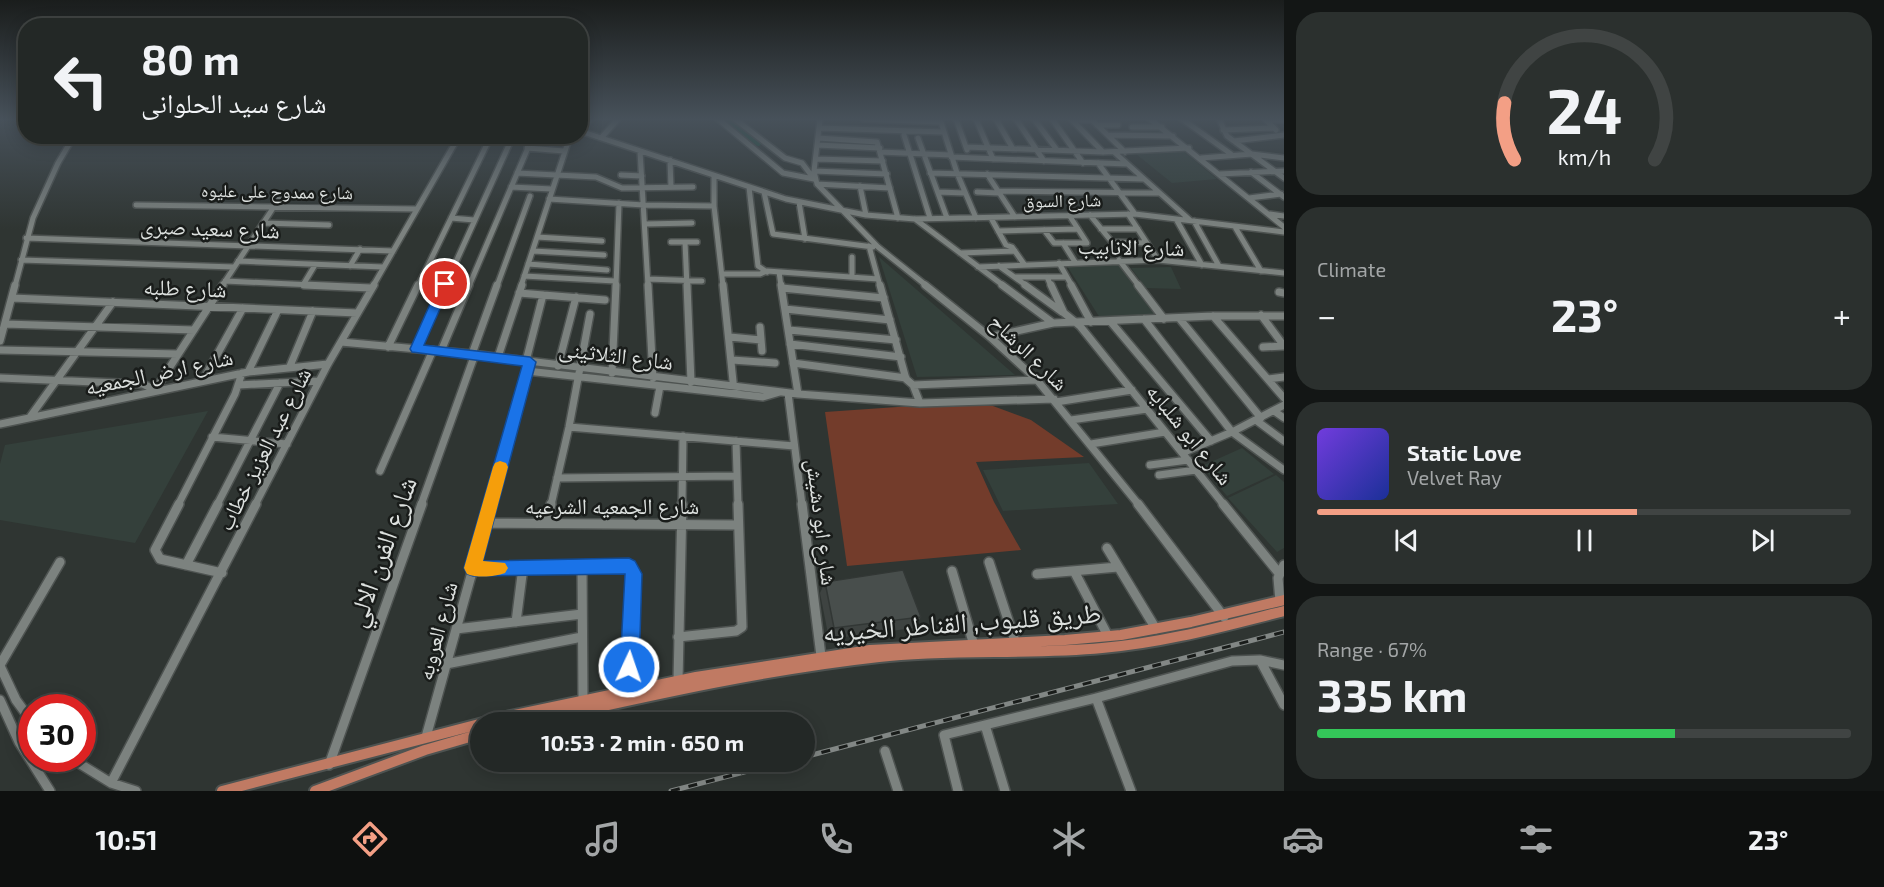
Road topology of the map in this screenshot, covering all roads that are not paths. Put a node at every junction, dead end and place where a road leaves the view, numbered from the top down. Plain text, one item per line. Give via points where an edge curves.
1 (63, 156) edge
2 (448, 156) edge
3 (481, 156) edge
4 (504, 156) edge
5 (524, 156) edge
6 (563, 156) edge
7 (640, 156) edge
8 (656, 156) edge
9 (763, 156) edge
10 (782, 156) edge
11 (816, 156) edge
12 (882, 156) edge
13 (910, 156) edge
14 (925, 156) edge
15 (951, 156) joint
16 (992, 156) edge
17 (1040, 156) edge
18 (1078, 156) edge
19 (1118, 156) edge
20 (1198, 156) edge
21 (1217, 156) edge
22 (1255, 156) edge
23 (1267, 156) edge
24 (969, 157) joint
25 (785, 158) junction
26 (1201, 158) junction
27 (1283, 158) edge
28 (816, 159) junction
29 (993, 159) junction
30 (670, 160) junction
31 (883, 161) junction
32 (1043, 161) junction
33 (771, 162) junction
34 (1071, 162) junction
35 (1083, 163) junction
36 (1098, 164) junction
37 (1127, 164) junction
38 (1275, 171) junction
39 (1284, 171) edge
40 (1251, 172) junction
41 (517, 173) junction
42 (930, 173) junction
43 (957, 173) junction
44 (887, 174) junction
45 (987, 174) junction
46 (1219, 174) junction
47 (558, 175) junction
48 (621, 176) dead end
49 (642, 176) junction
50 (714, 176) junction
51 (1049, 176) junction
52 (1081, 177) junction
53 (815, 178) junction
54 (1108, 178) junction
55 (1143, 178) junction
56 (1284, 178) edge
57 (860, 186) junction
58 (511, 187) junction
59 (643, 187) junction
60 (671, 187) junction
61 (693, 187) dead end
62 (749, 187) junction
63 (890, 188) junction
64 (552, 189) junction
65 (764, 192) junction
66 (938, 192) junction
67 (977, 192) dead end
68 (999, 192) junction
69 (965, 193) junction
70 (1159, 193) junction
71 (1120, 194) junction
72 (1283, 195) edge
73 (530, 196) dead end
74 (1249, 198) junction
75 (279, 199) dead end
76 (549, 200) junction
77 (799, 202) junction
78 (619, 203) junction
79 (136, 205) dead end
80 (644, 205) junction
81 (714, 206) junction
82 (274, 207) junction
83 (417, 209) junction
84 (840, 210) junction
85 (866, 214) junction
86 (1128, 214) junction
87 (1135, 214) junction
88 (1270, 214) junction
89 (1069, 215) junction
90 (1090, 215) junction
91 (1284, 216) edge
92 (1015, 217) junction
93 (451, 218) junction
94 (898, 218) junction
95 (930, 218) junction
96 (947, 218) junction
97 (976, 218) junction
98 (991, 218) junction
99 (915, 219) junction
100 (1176, 219) junction
101 (474, 220) junction
102 (1192, 221) junction
103 (263, 223) junction
104 (692, 223) dead end
105 (645, 224) junction
106 (329, 225) dead end
107 (1235, 226) junction
108 (1284, 227) edge
109 (1078, 229) junction
110 (1101, 229) junction
111 (1137, 229) junction
112 (1044, 230) junction
113 (998, 231) junction
114 (537, 237) junction
115 (26, 238) junction
116 (805, 239) junction
117 (602, 241) dead end
118 (671, 242) dead end
119 (686, 242) junction
120 (696, 242) dead end
121 (1063, 243) junction
122 (1147, 243) junction
123 (249, 246) junction
124 (869, 246) junction
125 (878, 247) junction
126 (360, 249) junction
127 (393, 250) junction
128 (532, 251) junction
129 (1015, 251) junction
130 (960, 253) junction
131 (604, 255) dead end
132 (852, 257) dead end
133 (21, 260) junction
134 (1119, 260) junction
135 (1158, 260) junction
136 (1075, 262) junction
137 (1059, 263) junction
138 (236, 264) junction
139 (528, 264) junction
140 (1024, 264) junction
141 (315, 265) junction
142 (1202, 265) junction
143 (350, 266) junction
144 (999, 266) junction
145 (1219, 266) junction
146 (383, 267) junction
147 (978, 267) junction
148 (606, 270) dead end
149 (1261, 271) junction
150 (767, 272) junction
151 (779, 272) junction
152 (1284, 273) edge
153 (722, 274) junction
154 (524, 276) junction
155 (852, 277) junction
156 (1047, 277) junction
157 (1066, 277) junction
158 (1015, 278) junction
159 (648, 279) junction
160 (878, 279) junction
161 (686, 280) junction
162 (225, 281) junction
163 (615, 281) junction
164 (702, 281) dead end
165 (303, 285) junction
166 (371, 288) junction
167 (782, 288) junction
168 (519, 293) junction
169 (543, 295) junction
170 (576, 297) junction
171 (12, 298) junction
172 (884, 298) junction
173 (605, 300) dead end
174 (113, 302) junction
175 (209, 307) junction
176 (243, 308) junction
177 (785, 309) junction
178 (278, 310) junction
179 (312, 311) junction
180 (357, 313) junction
181 (1064, 313) junction
182 (590, 314) dead end
183 (1261, 315) junction
184 (1214, 316) junction
185 (1281, 316) edge
186 (1179, 318) junction
187 (1164, 319) junction
188 (890, 320) junction
189 (1144, 320) junction
190 (1110, 321) junction
191 (1072, 322) junction
192 (1091, 322) junction
193 (1284, 322) edge
194 (1053, 323) junction
195 (5, 324) junction
196 (95, 327) junction
197 (760, 327) dead end
198 (194, 330) junction
199 (789, 330) junction
200 (730, 337) junction
201 (990, 337) junction
202 (762, 340) junction
203 (896, 340) junction
204 (0, 341) edge
205 (340, 342) junction
206 (790, 344) junction
207 (1284, 346) edge
208 (388, 347) junction
209 (1263, 347) dead end
210 (416, 349) junction
211 (0, 350) edge
212 (433, 350) junction
213 (441, 351) junction
214 (762, 351) dead end
215 (77, 352) junction
216 (178, 354) junction
217 (474, 354) junction
218 (498, 357) junction
219 (901, 357) junction
220 (732, 360) junction
221 (775, 363) dead end
222 (793, 363) junction
223 (328, 364) junction
224 (528, 365) junction
225 (290, 366) junction
226 (558, 366) junction
227 (245, 372) junction
228 (580, 373) junction
229 (612, 373) junction
230 (1284, 376) edge
231 (0, 378) edge
232 (653, 378) junction
233 (906, 378) junction
234 (58, 379) junction
235 (1268, 379) junction
236 (202, 380) junction
237 (1037, 380) junction
238 (319, 381) junction
239 (691, 382) junction
240 (280, 383) junction
241 (913, 385) junction
242 (238, 386) junction
243 (660, 386) junction
244 (155, 390) junction
245 (1132, 390) junction
246 (734, 391) junction
247 (784, 393) junction
248 (798, 394) junction
249 (1284, 398) edge
250 (1055, 400) junction
251 (920, 403) junction
252 (1284, 405) edge
253 (1147, 409) junction
254 (1274, 411) junction
255 (655, 413) dead end
256 (30, 418) junction
257 (1284, 418) edge
258 (1071, 420) junction
259 (1259, 420) junction
260 (0, 424) edge
261 (569, 427) junction
262 (1165, 432) junction
263 (1233, 432) junction
264 (683, 436) junction
265 (212, 437) junction
266 (250, 441) junction
267 (736, 441) junction
268 (1211, 441) junction
269 (1284, 441) edge
270 (287, 444) junction
271 (1091, 444) junction
272 (794, 446) junction
273 (1182, 453) junction
274 (1188, 460) junction
275 (1150, 465) dead end
276 (1196, 470) junction
277 (1284, 470) edge
278 (381, 471) dead end
279 (1159, 475) dead end
280 (737, 476) junction
281 (682, 477) junction
282 (557, 478) junction
283 (485, 523) junction
284 (547, 523) junction
285 (681, 524) junction
286 (738, 525) junction
287 (1107, 548) dead end
288 (60, 562) dead end
289 (989, 562) dead end
290 (186, 565) junction
291 (582, 566) junction
292 (523, 567) junction
293 (1118, 567) junction
294 (473, 568) junction
295 (1281, 568) edge
296 (952, 571) dead end
297 (1074, 571) junction
298 (222, 573) junction
299 (1037, 574) dead end
300 (1283, 604) edge
301 (582, 614) junction
302 (1222, 615) junction
303 (516, 622) junction
304 (1230, 625) junction
305 (456, 629) junction
306 (1156, 629) junction
307 (1108, 636) junction
308 (582, 637) junction
309 (678, 637) junction
310 (1015, 641) junction
311 (973, 642) junction
312 (821, 656) junction
313 (1260, 660) junction
314 (446, 664) junction
315 (0, 665) edge
316 (1284, 665) edge
317 (678, 681) junction
318 (628, 690) junction
319 (1096, 698) junction
320 (0, 700) edge
321 (583, 700) junction
322 (18, 703) edge
323 (1284, 705) edge
324 (580, 712) edge
325 (985, 725) junction
326 (426, 737) junction
327 (470, 737) edge
328 (885, 751) dead end
329 (329, 765) junction
330 (93, 772) edge
331 (111, 783) junction
332 (50, 791) edge
333 (136, 791) edge
334 (222, 791) edge
335 (315, 791) edge
336 (898, 791) edge
337 (958, 791) edge
338 (1005, 791) edge
339 (1131, 791) edge

1 - 115 street via 46,186
2 - 83 street, شارع عبد العزيز خطاب
3 - 93 street
4 - 101 street
5 - 41 street
6 - 47 street
7 - 49 street
8 - 30 street, شارع السوق
9 - 33 street
10 - 25 street, شارع الرشاح
11 - 28 street
12 - 31 street
13 - 95 street
14 - 42 street
15 - 24 street
15 - 43 street
16 - 29 street
17 - 32 street
18 - 35 street
19 - 37 street
20 - 26 street
21 - 26 street
22 - 38 street
23 - 27 street
24 - 29 street
25 - 33 street
25 - 53 street, شارع الرشاح via 802,163
26 - 46 street
28 - 31 street
28 - 53 street
29 - 32 street
30 - 50 street, شارع السوق
30 - 60 street
31 - 44 street
32 - 34 street
32 - 51 street
33 - 53 street via 787,175
34 - 35 street
34 - 52 street
35 - 36 street
36 - 37 street
36 - 54 street
37 - 55 street
38 - 39 street
38 - 40 street
38 - 56 street
40 - 46 street
40 - 72 street
41 - 47 street
41 - 58 street
42 - 43 street
42 - 66 street
43 - 45 street
43 - 69 street
44 - 53 street
44 - 63 street
45 - 51 street
45 - 68 street
46 - 74 street
47 - 59 street via 603,178 622,188
47 - 64 street
48 - 49 street
49 - 59 street
50 - 62 street, شارع السوق
50 - 81 street
51 - 52 street
52 - 54 street
53 - 57 street
53 - 84 street, شارع الرشاح
54 - 55 street
54 - 71 street
55 - 70 street
57 - 63 street
57 - 85 street
58 - 64 street
58 - 213 street
59 - 60 street
59 - 80 street
60 - 61 street
62 - 65 street, شارع السوق
62 - 150 street via 759,266
63 - 94 street
64 - 76 street
65 - 77 street, شارع السوق
65 - 116 street via 773,234
66 - 69 street
66 - 96 street
67 - 68 street
68 - 71 street
68 - 92 street
69 - 97 street
70 - 71 street
70 - 102 street
71 - 87 street
72 - 74 street
73 - 217 street, شارع الفرن الالي
74 - 88 street
75 - 82 street
76 - 78 street
76 - 114 street
77 - 84 street, شارع السوق
77 - 116 street
78 - 80 street
78 - 163 street
79 - 82 street, شارع ممدوح على عليوه
80 - 81 street
80 - 105 street
81 - 153 street
82 - 83 street, شارع ممدوح على عليوه
82 - 103 street
83 - 127 street, شارع عبد العزيز خطاب
84 - 85 street, شارع السوق
84 - 125 street, شارع الرشاح
85 - 94 street, شارع السوق
86 - 87 street, شارع السوق
86 - 90 street, شارع السوق
86 - 111 street
87 - 100 street, شارع السوق
88 - 91 street
88 - 108 street
89 - 90 street, شارع السوق
89 - 92 street, شارع السوق
89 - 109 street
90 - 110 street
92 - 98 street, شارع السوق
93 - 101 street
93 - 208 street
94 - 99 street, شارع السوق
95 - 96 street, شارع السوق
95 - 99 street, شارع السوق
96 - 97 street, شارع السوق
97 - 98 street, شارع السوق
98 - 113 street
99 - 130 street
100 - 102 street, شارع السوق
100 - 142 street
101 - 210 street
102 - 107 street, شارع السوق
102 - 145 street
103 - 106 street
103 - 123 street
104 - 105 street
105 - 159 street
107 - 108 street, شارع السوق
107 - 149 street
109 - 112 street
109 - 121 street via 1087,243
110 - 111 street
110 - 122 street via 1115,243
111 - 122 street
112 - 113 street
112 - 121 street via 1053,243
113 - 129 street
114 - 117 street
114 - 128 street
115 - 123 street, شارع سعيد صبرى
115 - 133 street
116 - 124 street
118 - 119 street
119 - 120 street
119 - 161 street
121 - 136 street
122 - 135 street
123 - 126 street, شارع سعيد صبرى
123 - 138 street
124 - 125 street
124 - 160 street
125 - 201 street, شارع الرشاح
126 - 127 street, شارع سعيد صبرى
126 - 143 street
127 - 146 street, شارع عبد العزيز خطاب
128 - 131 street
128 - 139 street
129 - 130 street
129 - 140 street
130 - 147 street
132 - 155 street
133 - 138 street
133 - 171 street
134 - 135 street, شارع الانابيب
134 - 136 street, شارع الانابيب
134 - 187 street
135 - 142 street, شارع الانابيب
136 - 137 street, شارع الانابيب
137 - 140 street, شارع الانابيب
137 - 157 street
138 - 141 street
138 - 162 street
139 - 148 street
139 - 154 street
140 - 144 street, شارع الانابيب
141 - 143 street
141 - 165 street
142 - 145 street, شارع الانابيب
143 - 146 street
144 - 147 street, شارع الانابيب
144 - 158 street
145 - 149 street, شارع الانابيب
146 - 166 street, شارع عبد العزيز خطاب
147 - 194 street
149 - 152 street, شارع الانابيب
150 - 151 street
150 - 153 street
151 - 155 street
151 - 167 street
153 - 200 street
154 - 163 street
154 - 168 street
155 - 160 street
156 - 157 street
156 - 158 street
156 - 181 street
157 - 192 street
158 - 181 street
159 - 161 street
159 - 232 street
160 - 172 street
161 - 164 street
161 - 239 street
162 - 165 street
162 - 175 street
163 - 229 street
165 - 166 street
166 - 180 street, شارع عبد العزيز خطاب
167 - 172 street
167 - 177 street
168 - 169 street
168 - 218 street
169 - 170 street
169 - 224 street, شارع العروبه
170 - 173 street
170 - 226 street
171 - 174 street, شارع طلبه
171 - 195 street
172 - 188 street
174 - 175 street, شارع طلبه
174 - 196 street
175 - 176 street, شارع طلبه
175 - 198 street
176 - 178 street, شارع طلبه
176 - 236 street
177 - 188 street
177 - 199 street
178 - 179 street, شارع طلبه
178 - 227 street
179 - 180 street, شارع طلبه
179 - 225 street
180 - 205 street, شارع عبد العزيز خطاب
181 - 191 street, شارع ابو شلبايه
182 - 228 street
183 - 184 street
183 - 185 street
183 - 207 street
184 - 186 street
184 - 235 street
185 - 193 street
186 - 187 street
186 - 259 street
187 - 189 street
188 - 203 street
189 - 190 street
189 - 263 street
190 - 192 street
190 - 268 street
191 - 192 street
191 - 194 street
191 - 245 street, شارع ابو شلبايه via 1080,326
194 - 201 street
195 - 196 street
195 - 204 street
196 - 198 street
196 - 215 street
197 - 202 street
198 - 216 street
199 - 203 street
199 - 206 street
200 - 202 street
200 - 220 street
201 - 237 street, شارع الرشاح
202 - 214 street
203 - 219 street
205 - 208 street, شارع الثلاثينى
205 - 223 street, شارع عبد العزيز خطاب
206 - 219 street
206 - 222 street
207 - 209 street
208 - 210 street, شارع الثلاثينى
210 - 212 street, شارع الثلاثينى
211 - 215 street
212 - 213 street, شارع الثلاثينى
212 - 278 street
213 - 217 street, شارع الثلاثينى
215 - 216 street
215 - 234 street
216 - 244 street
217 - 218 street, شارع الثلاثينى
217 - 329 street, شارع الفرن الالي
218 - 224 street, شارع الثلاثينى
219 - 233 street
220 - 221 street
220 - 246 street
222 - 233 street
222 - 248 street
223 - 225 street, شارع ارض الجمعيه
223 - 238 street, شارع عبد العزيز خطاب
224 - 226 street, شارع الثلاثينى
224 - 228 street, شارع الثلاثينى
224 - 283 street, شارع العروبه
225 - 227 street, شارع ارض الجمعيه
226 - 228 street, شارع الثلاثينى
227 - 236 street, شارع ارض الجمعيه
227 - 242 street
228 - 229 street, شارع الثلاثينى
228 - 243 street, شارع الثلاثينى
228 - 261 street
229 - 232 street, شارع الثلاثينى
230 - 235 street
231 - 234 street
232 - 239 street, شارع الثلاثينى
233 - 241 street
234 - 244 street via 143,384
234 - 256 street
235 - 249 street
236 - 244 street, شارع ارض الجمعيه
237 - 241 street
237 - 250 street, شارع الرشاح
238 - 240 street
238 - 270 street, شارع عبد العزيز خطاب
239 - 246 street, شارع الثلاثينى
240 - 242 street
240 - 266 street
241 - 251 street
242 - 265 street
243 - 246 street, شارع الثلاثينى
243 - 255 street
244 - 256 street, شارع ارض الجمعيه
245 - 250 street, شارع الثلاثينى
245 - 253 street, شارع ابو شلبايه
246 - 247 street, شارع الثلاثينى via 763,397
247 - 248 street, شارع الثلاثينى
247 - 272 street, شارع ابو دشيش
248 - 251 street, شارع الثلاثينى
250 - 251 street, شارع الثلاثينى
250 - 258 street, شارع الرشاح
252 - 254 street
253 - 258 street
253 - 262 street, شارع ابو شلبايه
254 - 257 street
254 - 259 street
256 - 260 street, شارع ارض الجمعيه
258 - 271 street, شارع الرشاح
259 - 263 street
259 - 269 street
261 - 264 street
261 - 282 street
262 - 271 street
262 - 273 street, شارع ابو شلبايه
263 - 268 street
263 - 277 street
264 - 267 street
264 - 281 street
265 - 266 street
265 - 290 street via 157,543 157,555
266 - 270 street
266 - 290 street
267 - 272 street
267 - 280 street
268 - 273 street
270 - 298 street, شارع عبد العزيز خطاب
271 - 302 street, شارع الرشاح
272 - 312 street, شارع ابو دشيش
273 - 274 street, شارع ابو شلبايه
274 - 275 street
274 - 276 street, شارع ابو شلبايه
276 - 279 street
276 - 295 street, شارع ابو شلبايه
280 - 281 street
280 - 286 street
281 - 282 street
281 - 285 street
282 - 284 street
283 - 284 street, شارع الجمعيه الشرعيه
283 - 294 street, شارع العروبه
284 - 285 street, شارع الجمعيه الشرعيه
285 - 286 street, شارع الجمعيه الشرعيه
285 - 309 street
286 - 309 street via 740,629
287 - 293 street
288 - 315 street
289 - 310 street
290 - 298 street
291 - 292 street
291 - 301 street
291 - 318 street via 632,568
292 - 294 street
292 - 303 street
293 - 297 street
293 - 306 street
294 - 305 street, شارع العروبه
295 - 300 street
296 - 311 street
297 - 299 street
297 - 307 street
298 - 331 street, شارع عبد العزيز خطاب
300 - 302 main road, طريق قليوب, القناطر الخيريه
300 - 304 main road, طريق قليوب, القناطر الخيريه
301 - 303 street
301 - 308 street
302 - 304 street, شارع الرشاح
302 - 306 main road, طريق قليوب, القناطر الخيريه
303 - 305 street
304 - 324 main road, طريق قليوب, القناطر الخيريه via 1102,648 941,653 851,661 758,675
305 - 314 street, شارع العروبه
306 - 307 main road, طريق قليوب, القناطر الخيريه
307 - 310 main road, طريق قليوب, القناطر الخيريه
308 - 314 street
308 - 321 street
309 - 317 street
310 - 311 main road, طريق قليوب, القناطر الخيريه
311 - 312 main road, طريق قليوب, القناطر الخيريه
312 - 317 main road, طريق قليوب, القناطر الخيريه
313 - 316 street
313 - 319 street via 1232,661
313 - 323 street
314 - 326 street, شارع العروبه
315 - 322 street
317 - 318 main road, طريق قليوب, القناطر الخيريه
318 - 321 main road, طريق قليوب, القناطر الخيريه
319 - 325 street
319 - 339 street
320 - 332 street via 19,742
321 - 326 main road, طريق قليوب, القناطر الخيريه
325 - 337 street via 944,735
325 - 338 street
326 - 329 main road, طريق قليوب, القناطر الخيريه
327 - 335 main road
328 - 336 street
329 - 334 main road, طريق قليوب, القناطر الخيريه
330 - 331 street
331 - 333 street

